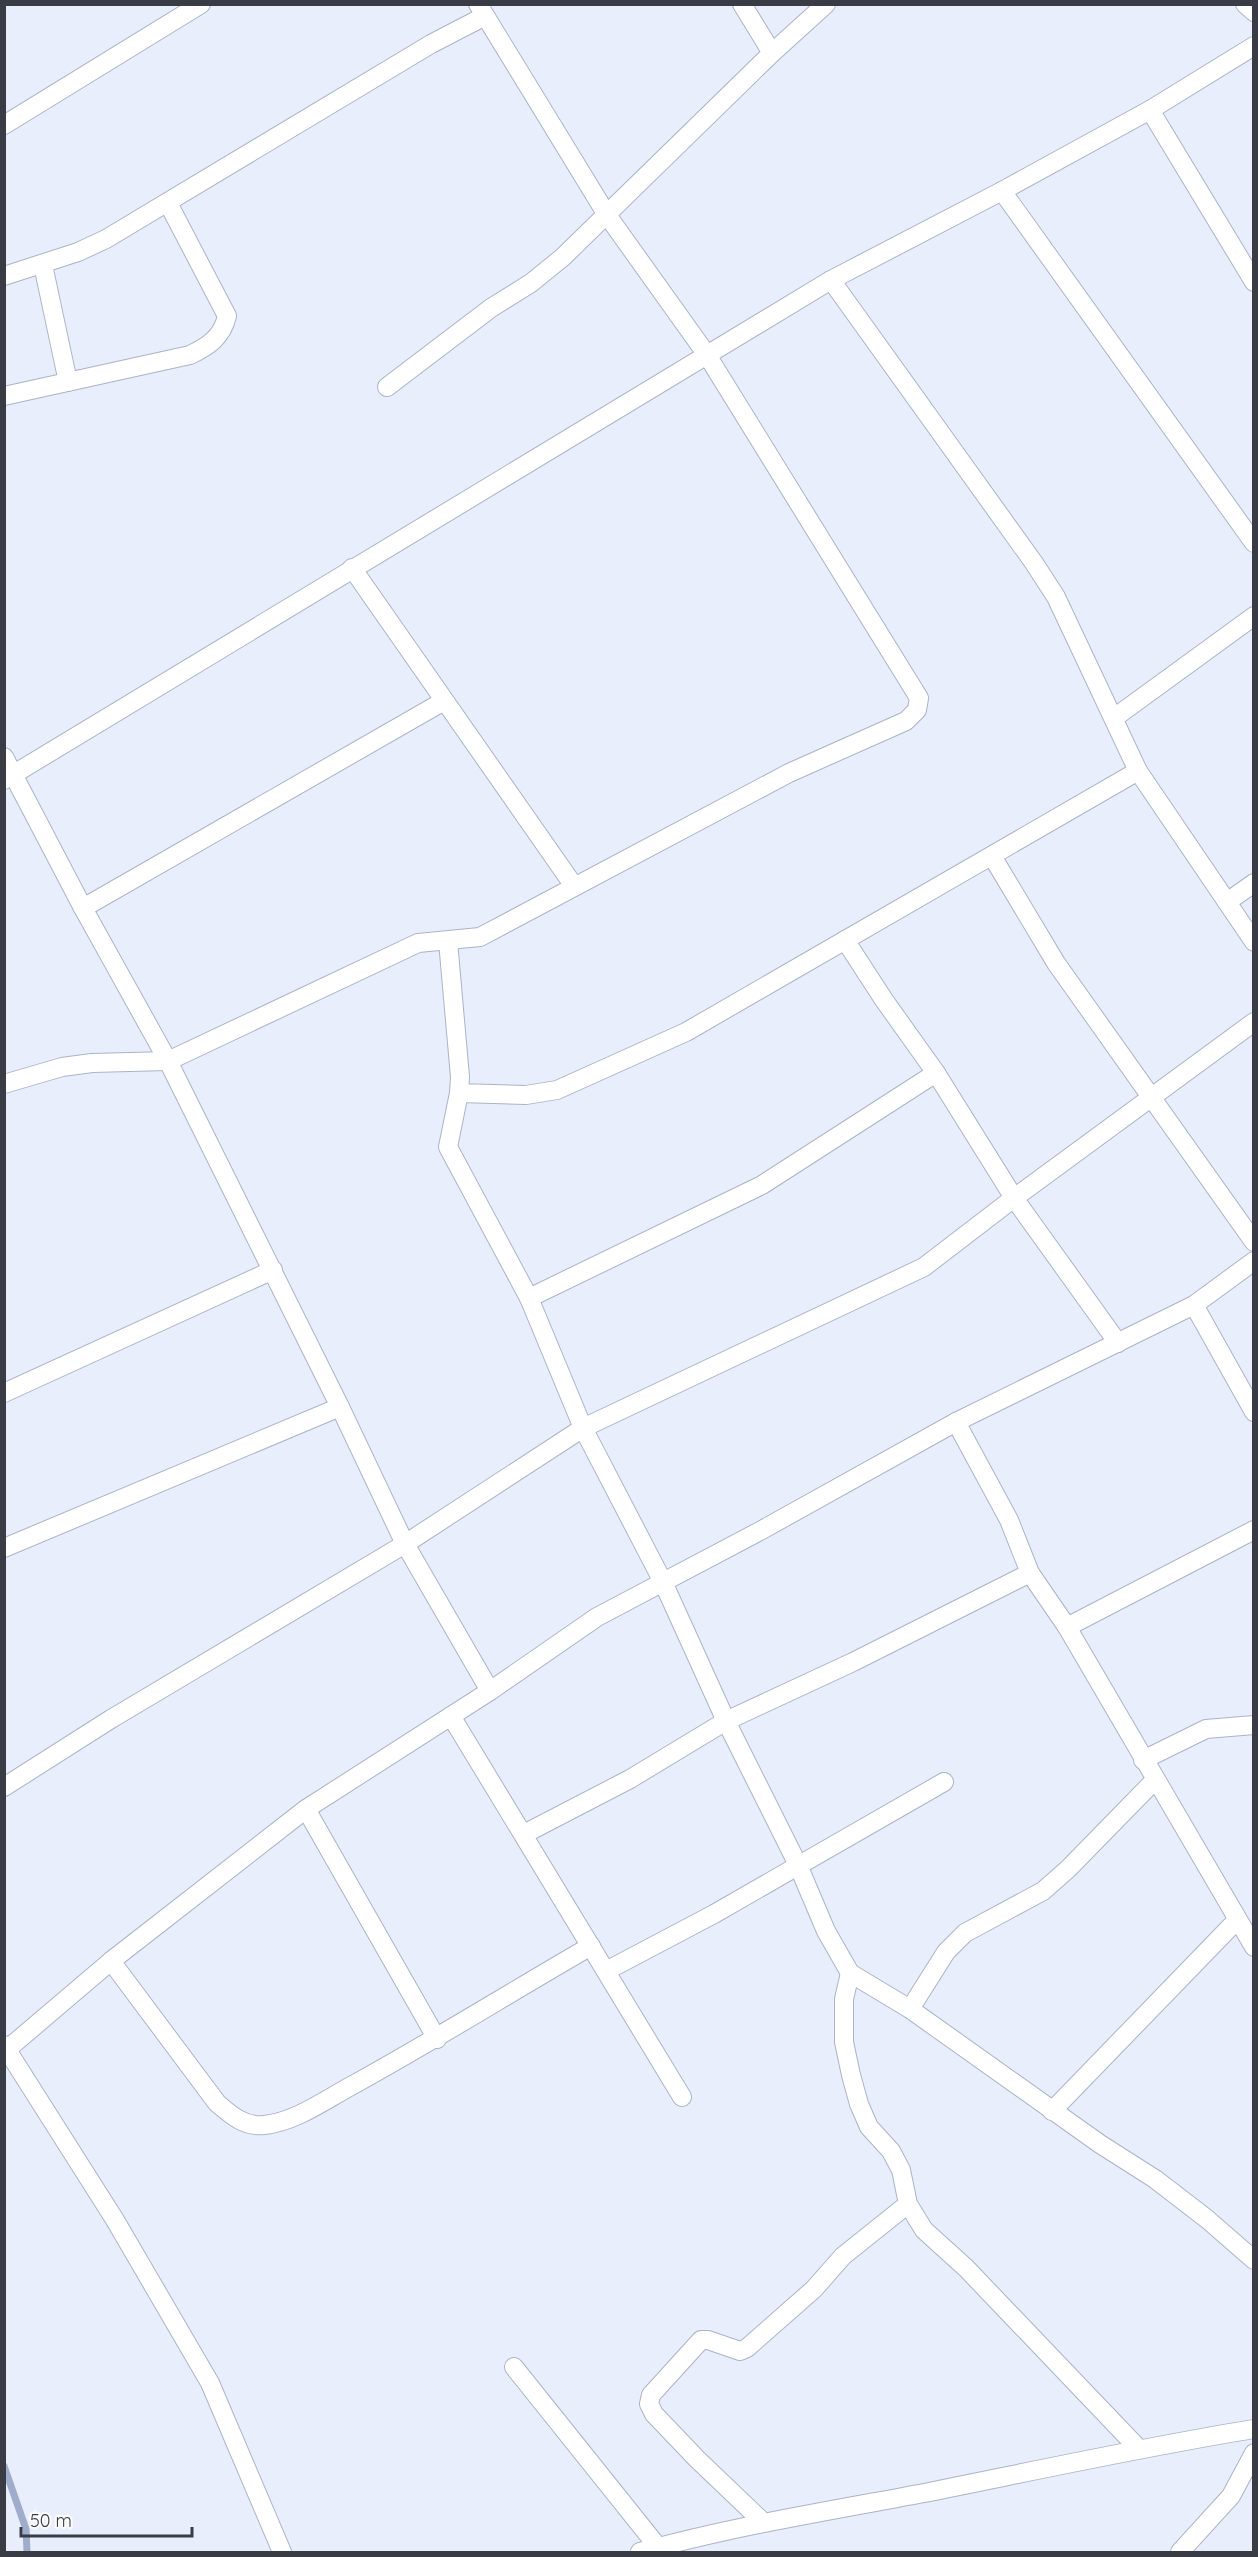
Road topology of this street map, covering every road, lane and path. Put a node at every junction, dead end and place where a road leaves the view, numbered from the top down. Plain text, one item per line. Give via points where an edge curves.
1 (201, 4) edge
2 (742, 4) edge
3 (826, 4) edge
4 (1245, 4) edge
5 (482, 10) edge
6 (1254, 12) edge
7 (1254, 46) edge
8 (772, 53) junction
9 (1150, 110) junction
10 (4, 125) edge
11 (1002, 191) junction
12 (168, 203) junction
13 (607, 215) junction
14 (43, 265) junction
15 (4, 276) edge
16 (831, 280) junction
17 (1254, 282) edge
18 (707, 355) junction
19 (68, 382) junction
20 (387, 387) dead end
21 (4, 396) edge
22 (1254, 543) edge
23 (352, 568) junction
24 (1254, 616) edge
25 (444, 701) junction
26 (1114, 718) junction
27 (4, 757) edge
28 (1138, 771) junction
29 (9, 778) edge
30 (992, 856) junction
31 (1254, 883) edge
32 (574, 886) junction
33 (1227, 902) junction
34 (83, 908) junction
35 (845, 940) junction
36 (448, 941) junction
37 (1254, 942) edge
38 (1254, 1022) edge
39 (168, 1061) junction
40 (936, 1073) junction
41 (4, 1084) edge
42 (459, 1093) junction
43 (1151, 1099) junction
44 (1014, 1198) junction
45 (1254, 1242) edge
46 (1254, 1261) edge
47 (273, 1270) junction
48 (530, 1298) junction
49 (1194, 1305) junction
50 (1118, 1343) junction
51 (4, 1393) edge
52 (340, 1407) junction
53 (1254, 1412) edge
54 (956, 1422) junction
55 (583, 1428) junction
56 (1254, 1530) edge
57 (405, 1544) junction
58 (4, 1548) edge
59 (1030, 1574) junction
60 (663, 1582) junction
61 (1067, 1627) junction
62 (490, 1691) junction
63 (451, 1716) junction
64 (726, 1721) junction
65 (1254, 1725) edge
66 (1143, 1760) junction
67 (1155, 1779) junction
68 (944, 1782) dead end
69 (4, 1787) edge
70 (306, 1809) junction
71 (524, 1834) junction
72 (798, 1865) junction
73 (1237, 1920) junction
74 (591, 1946) junction
75 (1254, 1947) edge
76 (111, 1961) junction
77 (606, 1971) junction
78 (850, 1973) junction
79 (910, 2009) junction
80 (437, 2039) junction
81 (6, 2049) edge
82 (682, 2097) dead end
83 (1052, 2111) junction
84 (908, 2204) junction
85 (1254, 2260) edge
86 (514, 2367) dead end
87 (1254, 2428) edge
88 (1138, 2448) junction
89 (1254, 2452) edge
90 (763, 2522) junction
91 (658, 2547) junction
92 (282, 2553) edge
93 (640, 2553) edge
94 (1180, 2553) edge

1 - 10 street
2 - 8 street
3 - 8 street
4 - 6 street
5 - 12 street
5 - 13 street
7 - 9 street
8 - 13 street
9 - 11 street
9 - 17 street
11 - 16 street
11 - 22 street
12 - 14 street via 106,239
12 - 19 street via 227,316 224,326 206,348 190,355
13 - 18 street
13 - 20 street via 531,283 491,308
14 - 15 street
14 - 19 street
16 - 18 street
16 - 26 street via 1056,597
18 - 23 street
18 - 32 street via 919,698 917,710 906,721 789,773
19 - 21 street
23 - 25 street
23 - 29 street
24 - 26 street
25 - 32 street
25 - 34 street
26 - 28 street
27 - 29 street
28 - 30 street
28 - 33 street
29 - 34 street
30 - 35 street
30 - 43 street via 1056,963
31 - 33 street
32 - 36 street via 480,937
33 - 37 street
34 - 39 street
35 - 40 street
35 - 42 street via 686,1032 557,1090 526,1095
36 - 39 street via 418,943
36 - 42 street
38 - 43 street
39 - 41 street via 62,1067
39 - 47 street
40 - 44 street
40 - 48 street via 762,1185
42 - 48 street via 448,1148
43 - 44 street
43 - 45 street
44 - 50 street
44 - 55 street via 924,1267
46 - 49 street
47 - 51 street
47 - 52 street
48 - 55 street
49 - 50 street
49 - 53 street
50 - 54 street
52 - 57 street
52 - 58 street
54 - 59 street via 1010,1520
54 - 60 street
55 - 57 street
55 - 60 street
56 - 61 street
57 - 62 street
57 - 69 street
59 - 61 street
59 - 64 street
60 - 62 street via 597,1617
60 - 64 street
61 - 66 street
62 - 63 street
63 - 70 street
63 - 71 street
64 - 71 street via 630,1779
64 - 72 street
65 - 66 street via 1206,1729
66 - 67 street
67 - 73 street
67 - 79 street via 1043,1891 965,1933 946,1952
68 - 72 street
70 - 76 street
70 - 80 street
71 - 74 street
72 - 77 street
72 - 78 street via 826,1931
73 - 75 street
73 - 83 street
74 - 77 street
74 - 80 street
76 - 80 street via 217,2103 246,2124 264,2125 303,2112
76 - 81 street
77 - 82 street
78 - 79 street
78 - 84 street via 844,1999 844,2042 850,2075 869,2127 891,2151 901,2170
79 - 83 street
81 - 92 street via 115,2220 210,2383
83 - 85 street via 1155,2179
84 - 88 street via 924,2230 966,2268
84 - 90 street via 843,2256 814,2289 747,2348 740,2351 701,2340 651,2395 649,2404 654,2414
86 - 91 street
87 - 88 street
88 - 90 street via 1057,2468
89 - 94 street via 1232,2496
90 - 91 street
91 - 93 street

